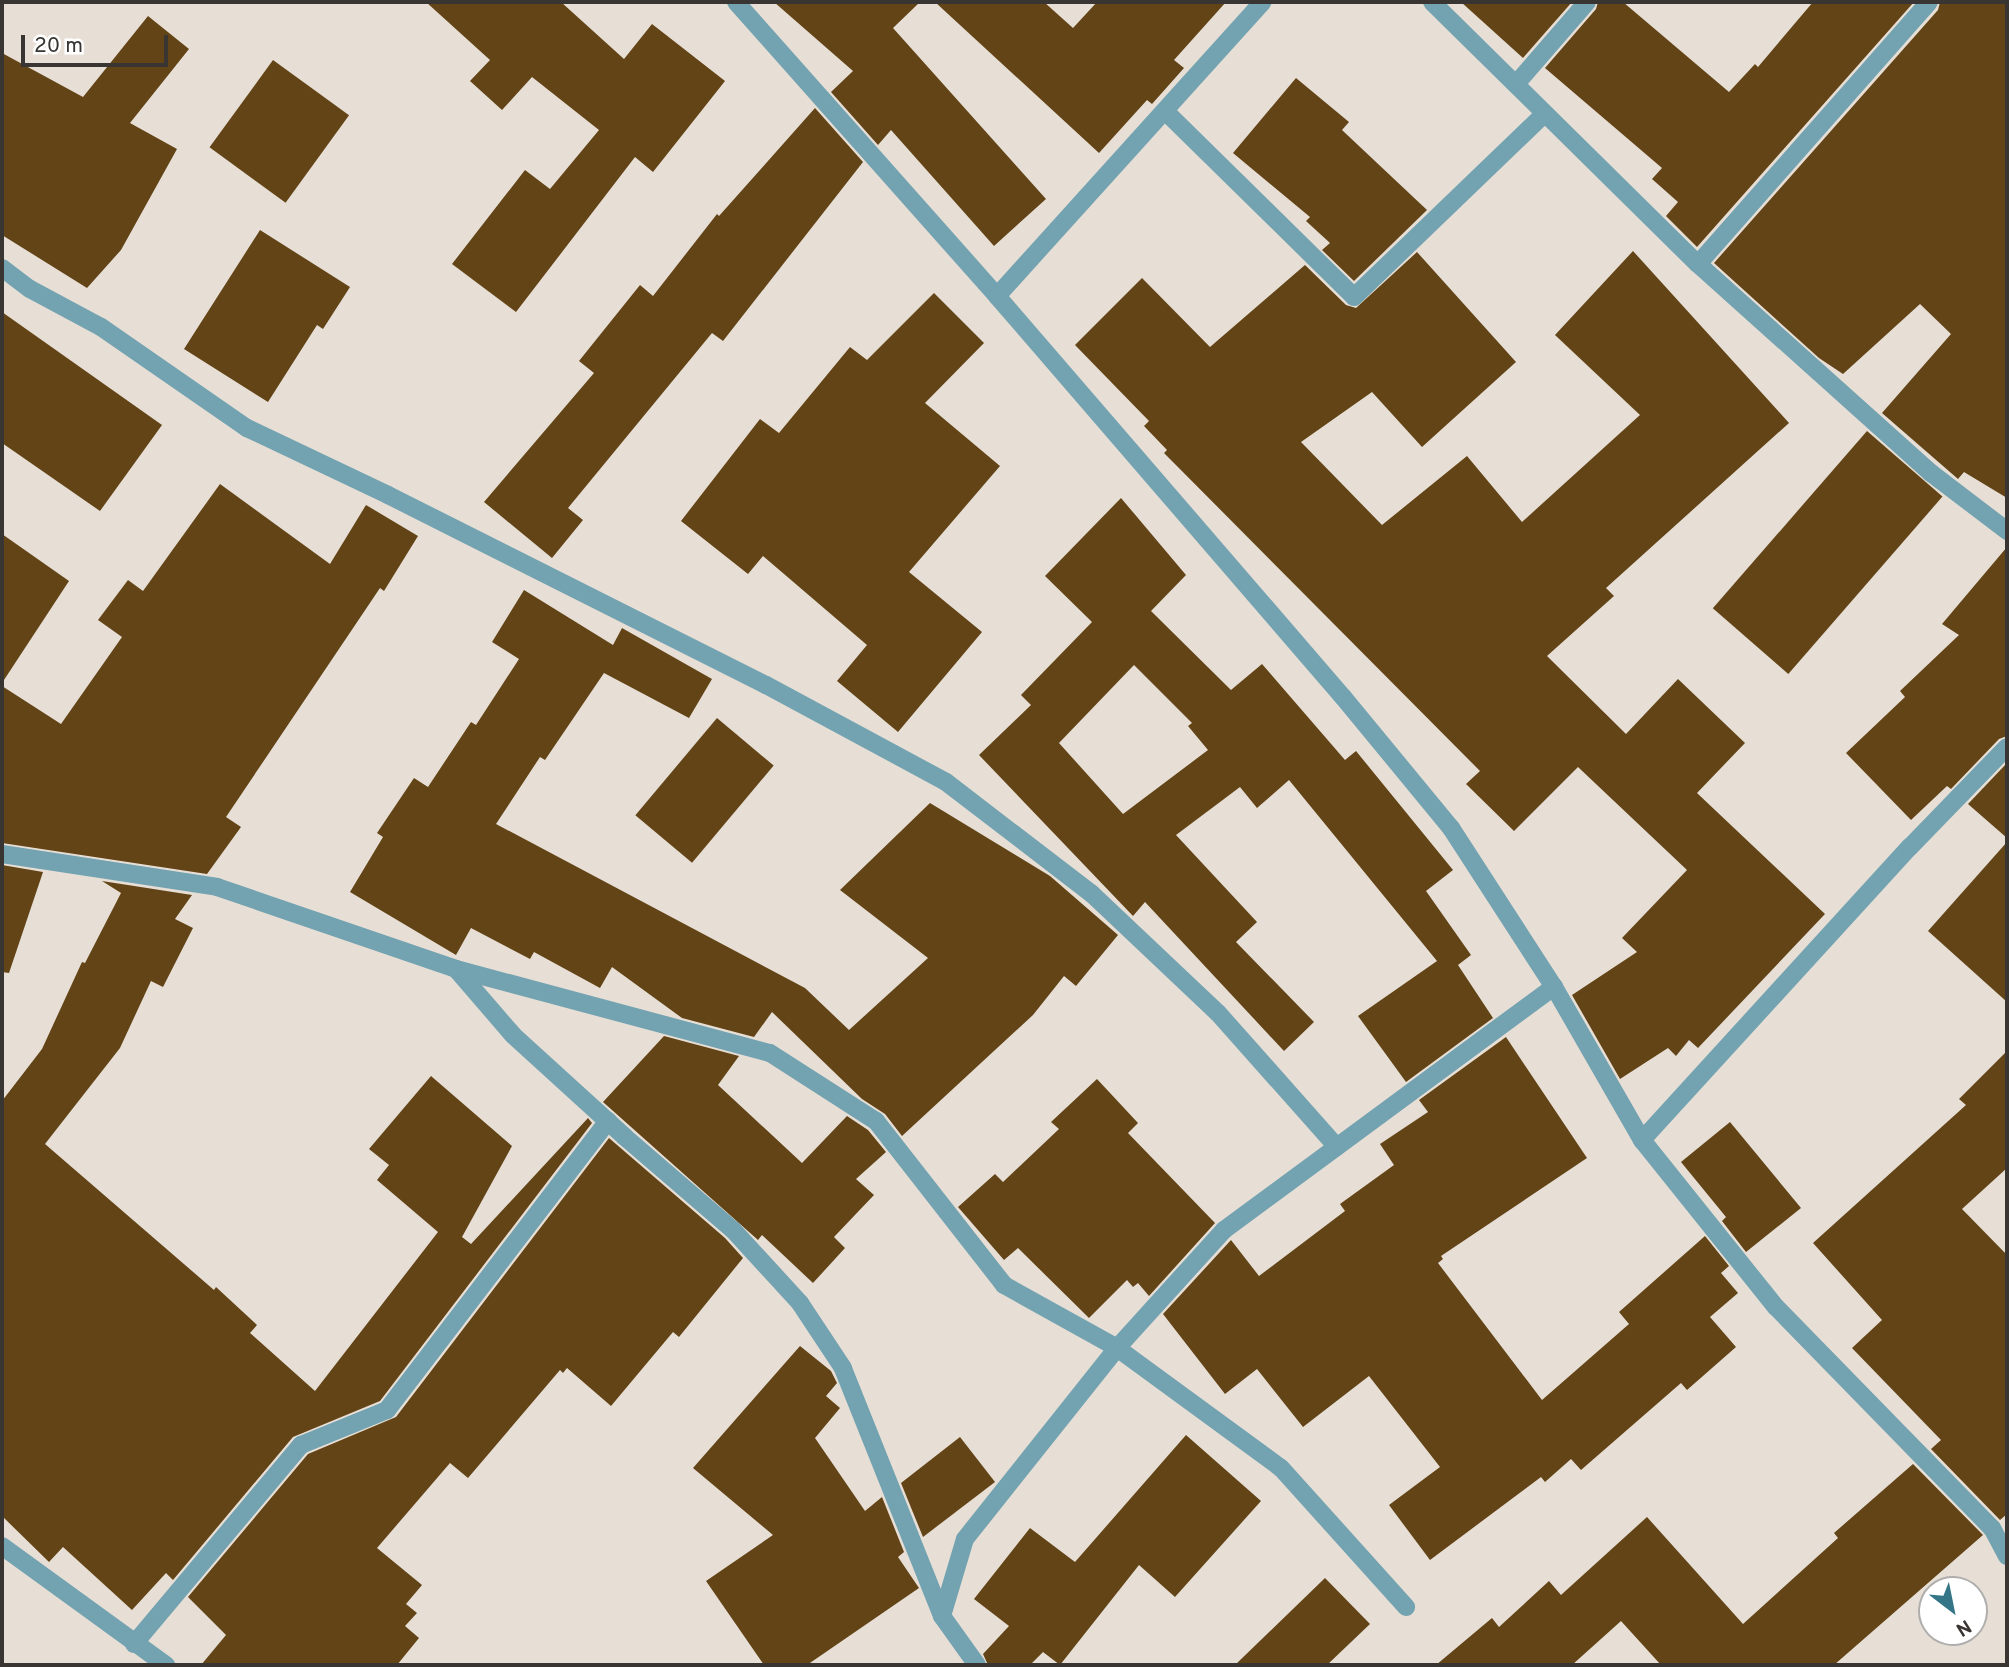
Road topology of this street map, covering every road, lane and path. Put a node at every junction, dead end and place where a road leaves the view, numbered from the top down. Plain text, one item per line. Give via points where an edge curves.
1 (736, 2) edge
2 (1263, 2) edge
3 (1432, 2) edge
4 (1587, 2) edge
5 (1929, 2) edge
6 (1516, 84) junction
7 (1165, 111) junction
8 (1544, 114) junction
9 (1698, 264) junction
10 (2, 268) edge
11 (997, 296) junction
12 (2007, 531) edge
13 (2007, 747) edge
14 (2, 854) edge
15 (456, 969) junction
16 (1554, 987) junction
17 (608, 1121) junction
18 (1642, 1140) junction
19 (1337, 1147) junction
20 (1117, 1348) junction
21 (2, 1546) edge
22 (2007, 1556) edge
23 (1406, 1607) dead end
24 (943, 1616) junction
25 (134, 1644) junction
26 (166, 1665) edge
27 (977, 1665) edge

1 - 11 street
2 - 7 street
3 - 6 street
4 - 6 street
5 - 9 street
6 - 8 street
7 - 8 street via 1354,297
7 - 11 street
8 - 9 street
9 - 12 street via 1931,473
10 - 19 street via 30,289 101,327 247,428 766,685 946,782 1092,894 1218,1013
11 - 16 street via 1451,828
13 - 18 street
14 - 15 street via 216,887
15 - 17 street via 513,1035
15 - 20 street via 770,1053 876,1121 1004,1285
16 - 18 street
16 - 19 street
17 - 24 street via 733,1230 800,1303 844,1368
17 - 25 street via 387,1410 301,1445
18 - 22 street via 1776,1307 1992,1528
19 - 20 street via 1224,1230
20 - 23 street via 1281,1468
20 - 24 street via 965,1539
21 - 25 street
24 - 27 street
25 - 26 street

